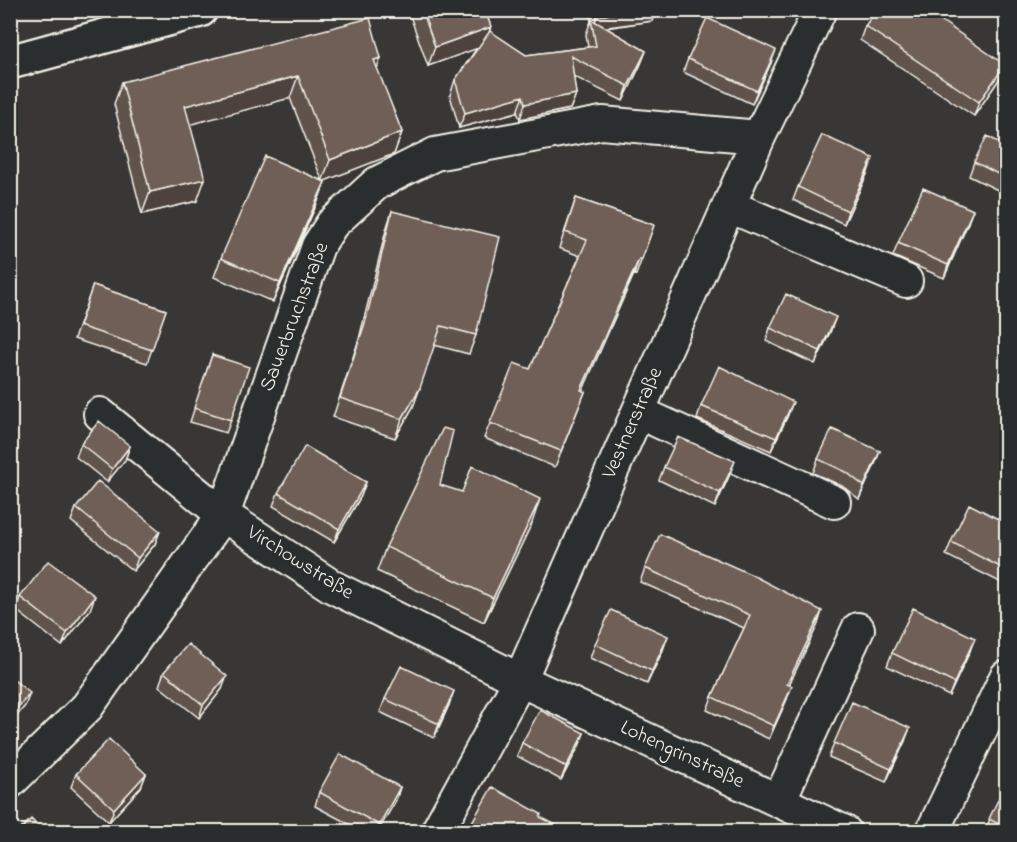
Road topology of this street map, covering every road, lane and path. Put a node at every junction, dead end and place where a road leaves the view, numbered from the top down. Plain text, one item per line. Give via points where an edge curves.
1 (200, 10) edge
2 (820, 10) edge
3 (10, 62) edge
4 (759, 136) junction
5 (729, 206) junction
6 (906, 281) dead end
7 (638, 412) junction
8 (100, 414) dead end
9 (834, 502) dead end
10 (224, 514) junction
11 (858, 629) dead end
12 (1006, 677) edge
13 (520, 680) junction
14 (10, 782) edge
15 (779, 801) junction
16 (437, 831) edge
17 (844, 831) edge
18 (932, 831) edge

1 - 3 main road
2 - 4 street, Vestnerstraße
4 - 5 street, Vestnerstraße
4 - 10 street, Sauerbruchstraße via 602,123 435,154 377,183 332,224 318,246
5 - 6 street
5 - 7 street, Vestnerstraße
7 - 9 street
7 - 13 street, Vestnerstraße
8 - 10 street, Virchowstraße
10 - 13 street, Virchowstraße via 333,587
10 - 14 street, Sauerbruchstraße via 87,707
11 - 15 street
12 - 18 street
13 - 15 street, Lohengrinstraße
13 - 16 street, Vestnerstraße
15 - 17 street, Lohengrinstraße

